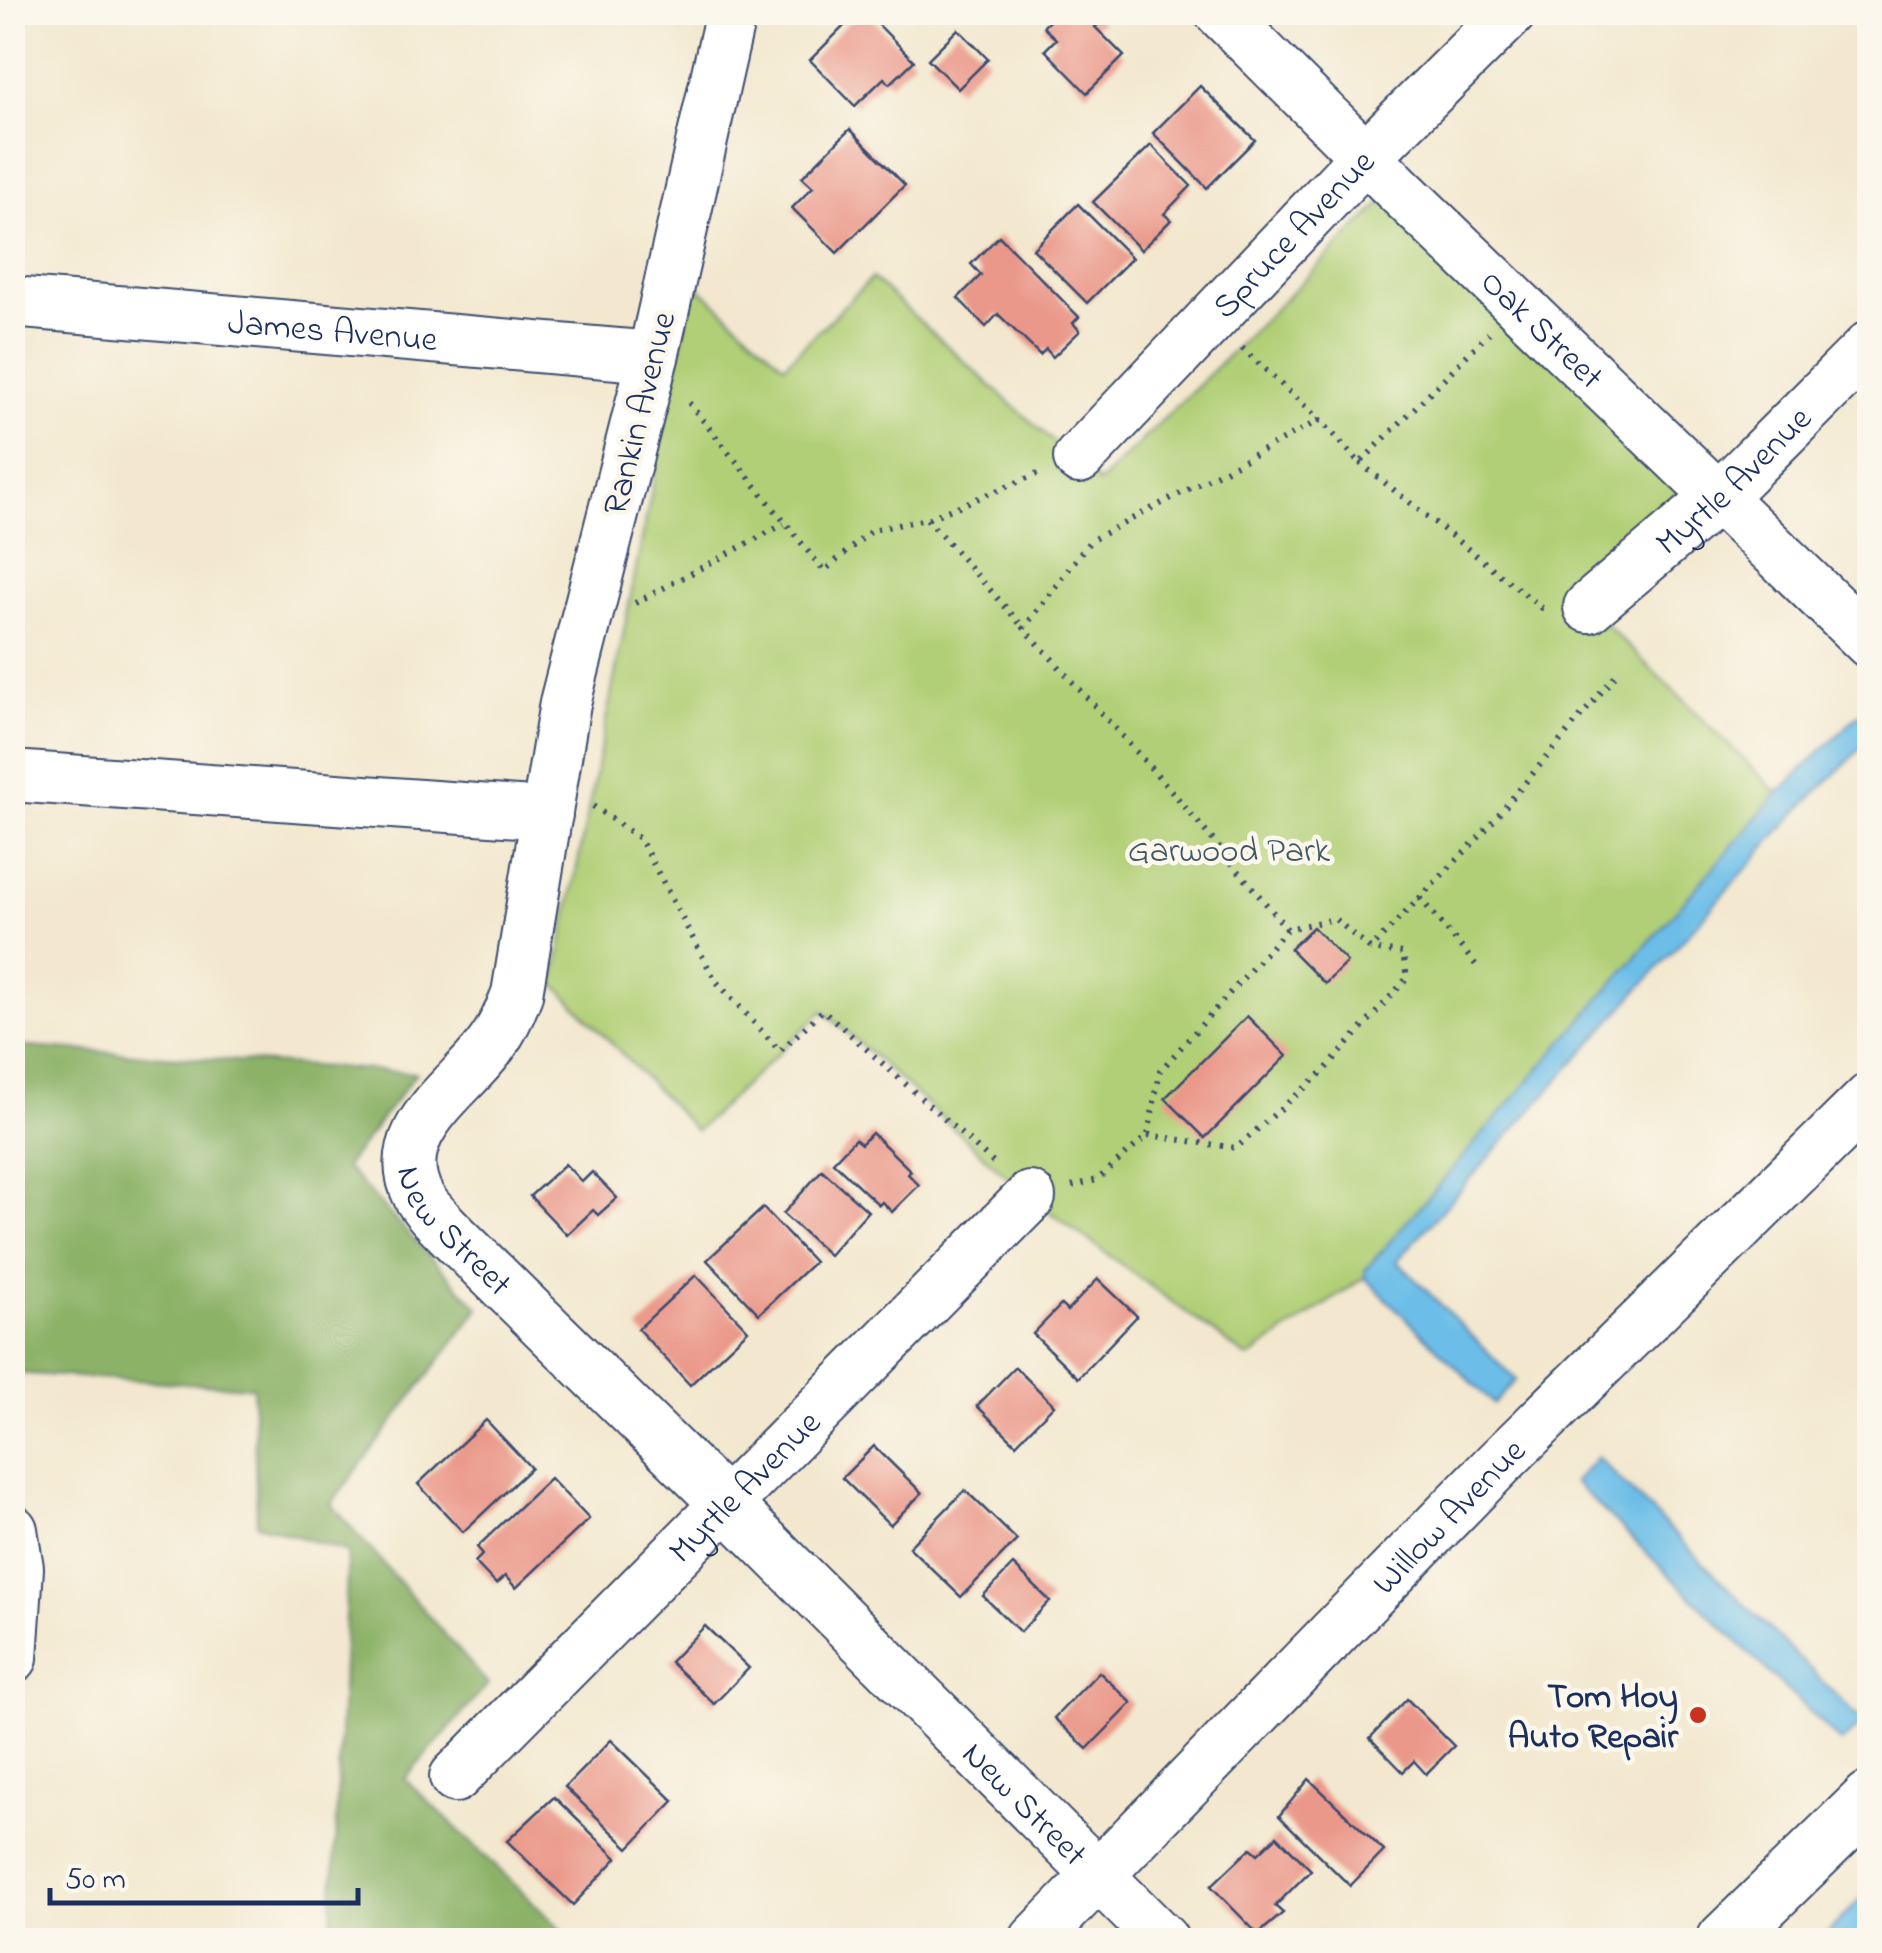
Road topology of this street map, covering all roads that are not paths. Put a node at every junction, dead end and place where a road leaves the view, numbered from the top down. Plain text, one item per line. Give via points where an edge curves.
1 (731, 12) edge
2 (1220, 12) edge
3 (1510, 12) edge
4 (1365, 158) junction
5 (12, 302) edge
6 (1870, 346) edge
7 (653, 357) junction
8 (1078, 458) road end
9 (1720, 496) junction
10 (1589, 608) road end
11 (1870, 643) edge
12 (12, 776) edge
13 (568, 809) junction
14 (1870, 1098) edge
15 (1030, 1196) road end
16 (726, 1504) junction
17 (12, 1530) edge
18 (12, 1658) edge
19 (456, 1777) dead end
20 (1870, 1798) edge
21 (1098, 1878) junction
22 (1035, 1940) edge
23 (1163, 1940) edge
24 (1725, 1940) edge

1 - 7 street, Rankin Avenue
2 - 4 street, Oak Street
3 - 4 street, Spruce Avenue
4 - 8 street, Spruce Avenue
4 - 9 street, Oak Street
5 - 7 street, James Avenue
6 - 9 street, Myrtle Avenue
7 - 13 street, Rankin Avenue via 621,609 566,702
9 - 10 street, Myrtle Avenue
9 - 11 street, Oak Street
12 - 13 street
13 - 16 street, New Street via 518,994 488,1050 417,1133 412,1179 420,1200 449,1232
14 - 21 street, Willow Avenue via 1499,1463
15 - 16 street, Myrtle Avenue
16 - 19 street, Myrtle Avenue
16 - 21 street, New Street
17 - 18 street via 18,1568
20 - 24 main road
21 - 22 street, Willow Avenue
21 - 23 street, New Street

